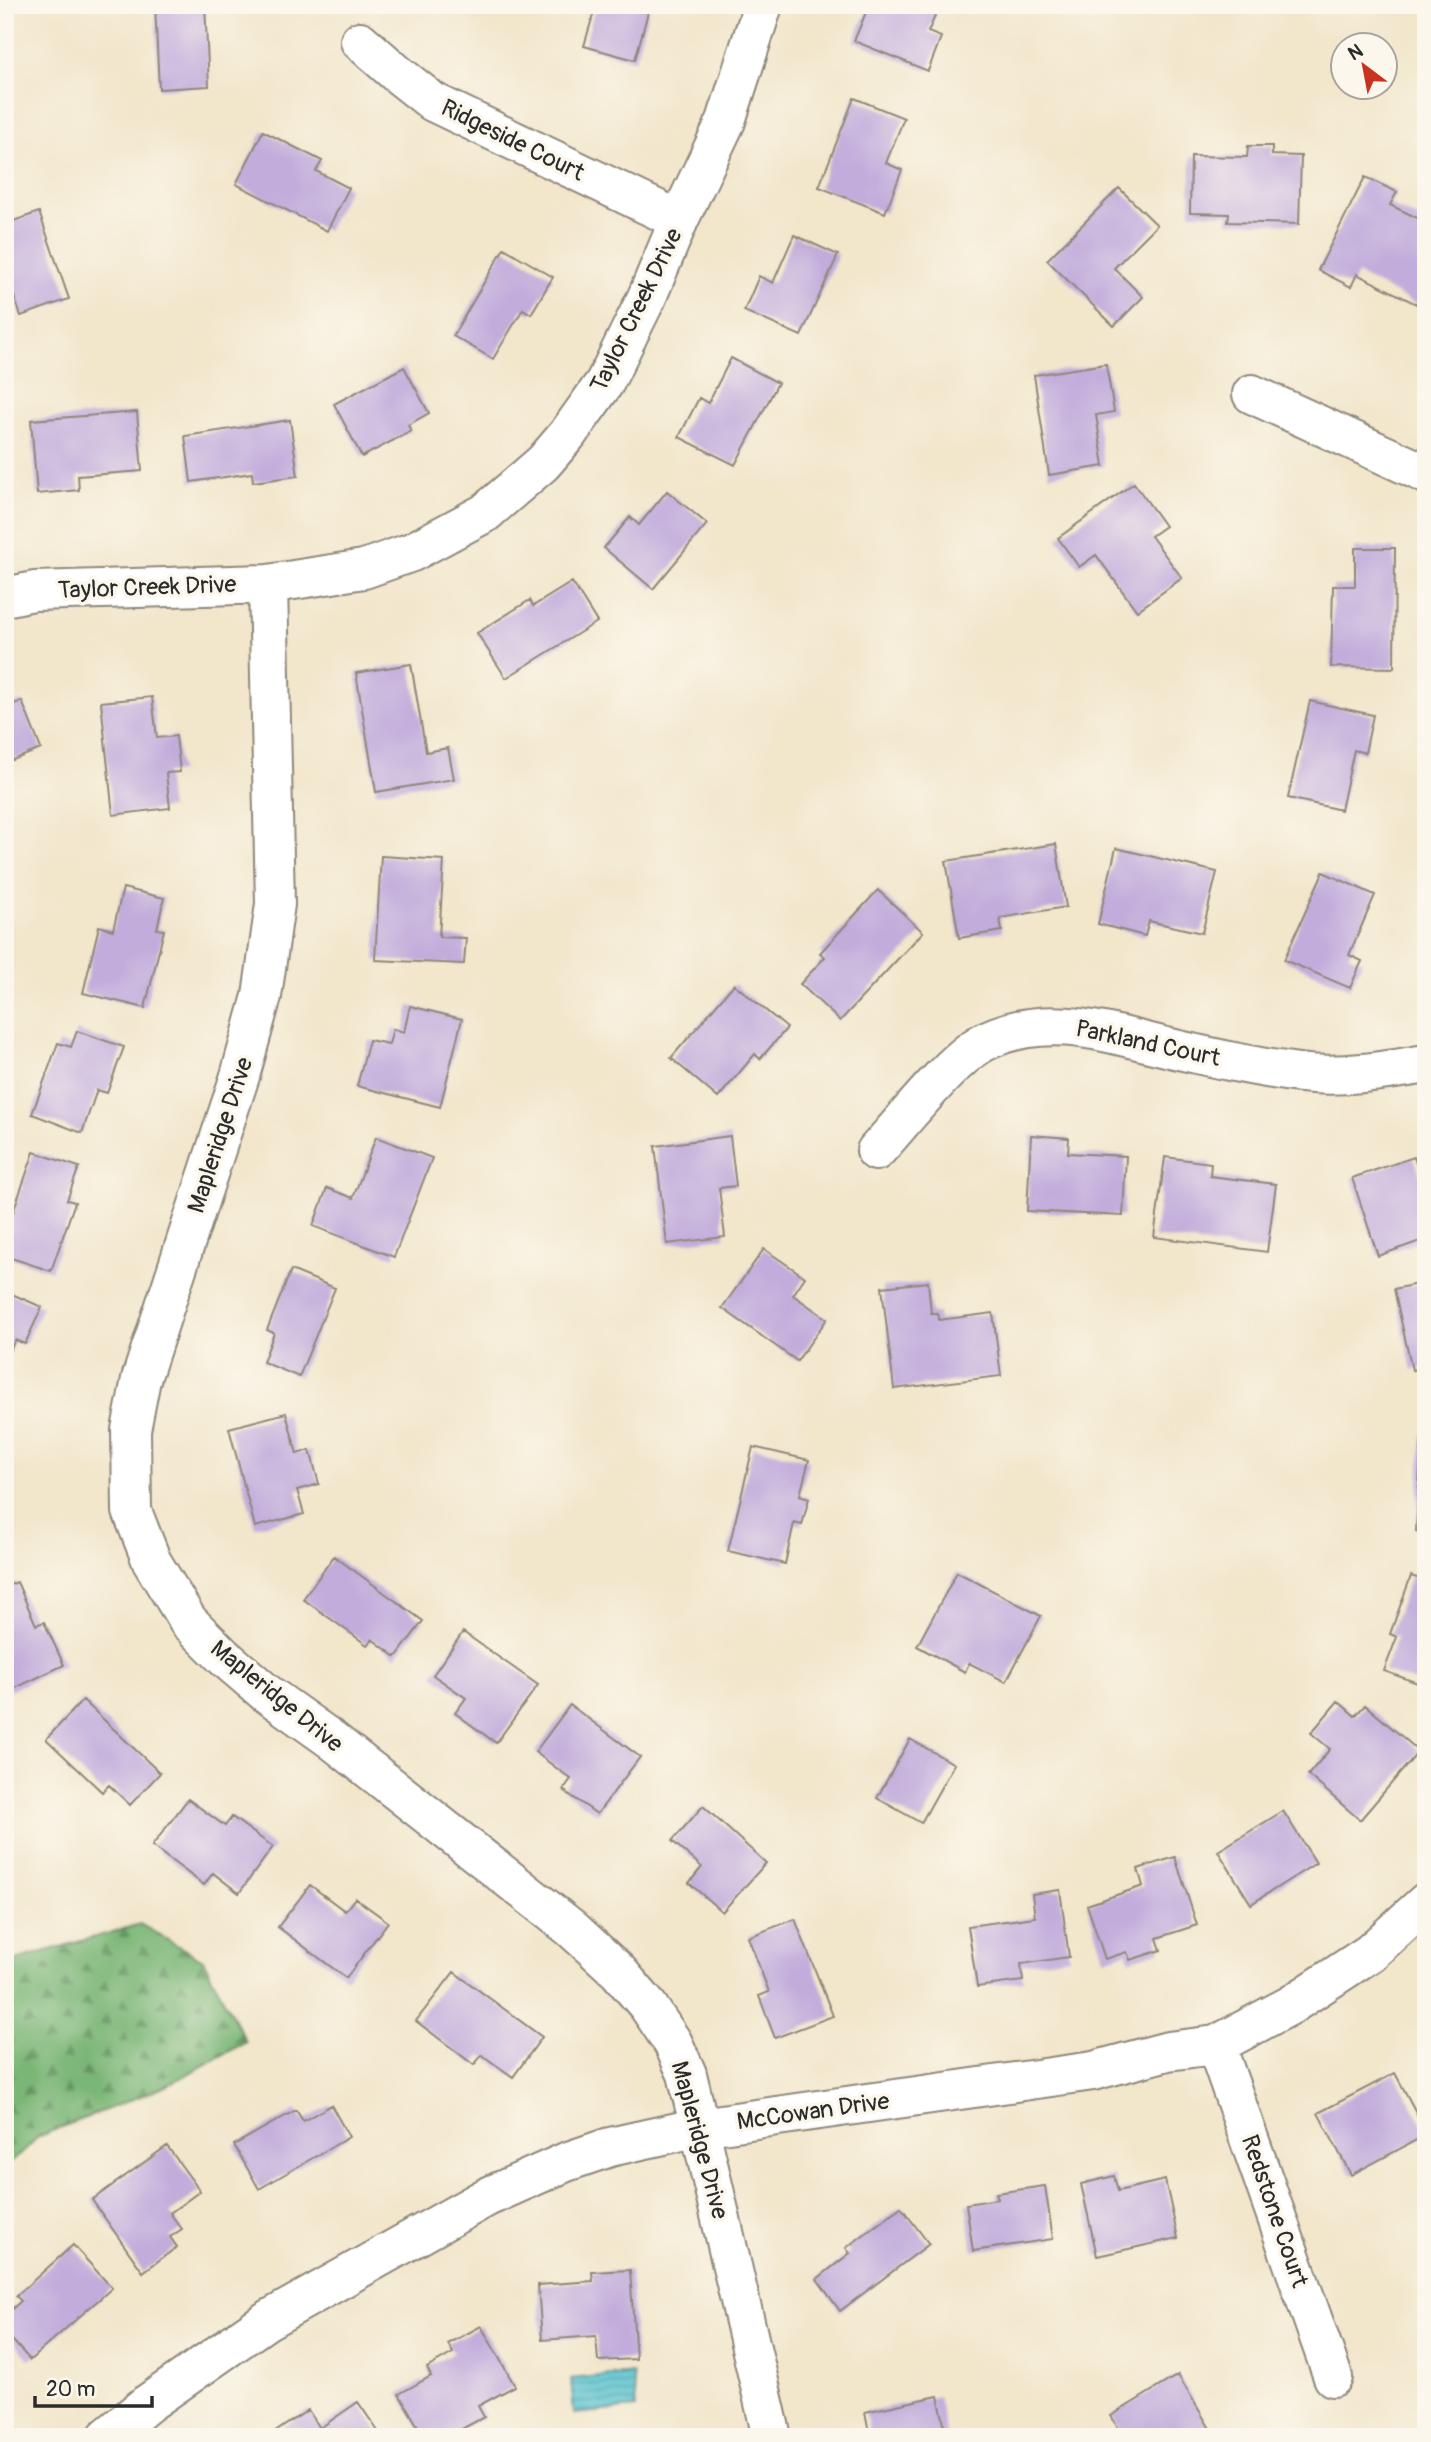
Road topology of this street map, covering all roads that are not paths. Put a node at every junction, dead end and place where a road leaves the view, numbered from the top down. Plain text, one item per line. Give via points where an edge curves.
1 (763, 5) edge
2 (360, 41) dead end
3 (679, 220) junction
4 (1252, 394) dead end
5 (1426, 474) edge
6 (268, 584) junction
7 (5, 597) edge
8 (1426, 1064) edge
9 (876, 1151) dead end
10 (1426, 1902) edge
11 (1216, 2045) junction
12 (700, 2127) junction
13 (1333, 2377) dead end
14 (107, 2437) edge
15 (772, 2437) edge

1 - 3 street, Taylor Creek Drive via 726,121
2 - 3 street, Ridgeside Court via 433,102
3 - 6 street, Taylor Creek Drive via 605,382 543,463 485,513 412,552 364,569
4 - 5 street
6 - 7 street, Taylor Creek Drive via 34,591
6 - 12 street, Mapleridge Drive via 275,904 264,982 240,1076 141,1379 131,1430 132,1511 152,1562 188,1621 224,1657 571,1928 618,1971 673,2043 687,2074
8 - 9 street, Parkland Court via 1373,1073 1301,1073 1112,1032 1051,1024 986,1040 960,1059
10 - 11 street, McCowan Drive via 1370,1953 1290,2005
11 - 12 street, McCowan Drive via 1168,2051 1093,2070
11 - 13 street, Redstone Court
12 - 14 street, McCowan Drive via 610,2147 487,2197 266,2321
12 - 15 street, Mapleridge Drive

